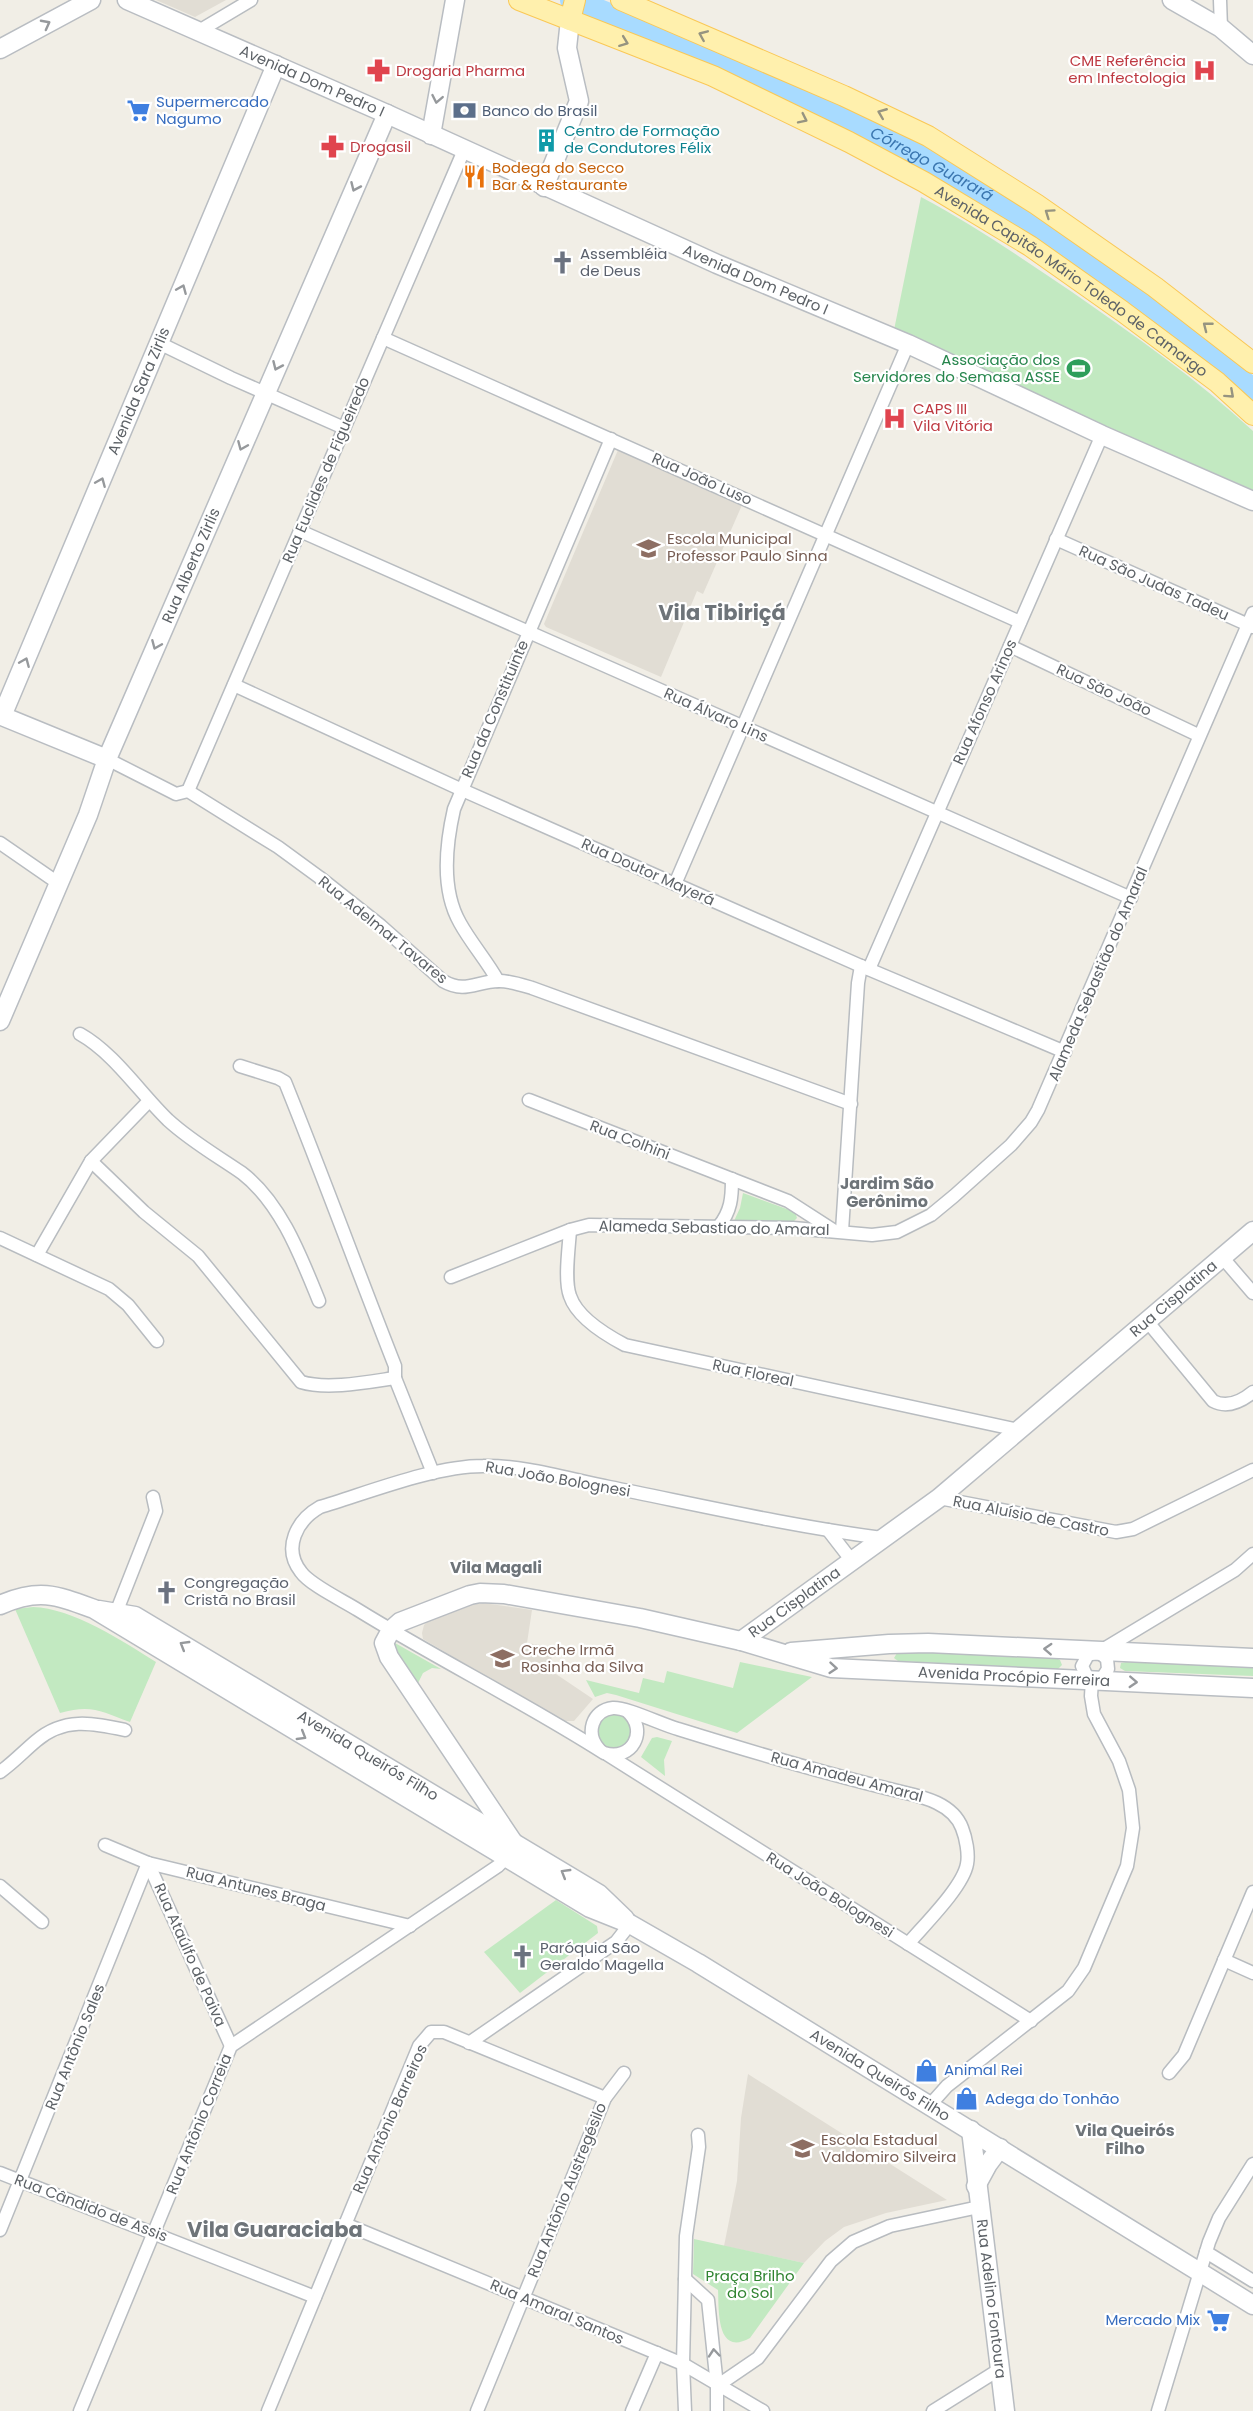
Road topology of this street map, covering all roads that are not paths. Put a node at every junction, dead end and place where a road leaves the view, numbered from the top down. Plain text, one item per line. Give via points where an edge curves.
1 (91, 0) edge
2 (127, 0) edge
3 (251, 0) edge
4 (455, 0) edge
5 (519, 0) edge
6 (621, 0) edge
7 (1172, 0) edge
8 (1220, 0) edge
9 (572, 10) edge
10 (1221, 28) junction
11 (199, 31) junction
12 (0, 49) edge
13 (1253, 55) edge
14 (276, 65) junction
15 (387, 114) junction
16 (431, 135) junction
17 (464, 150) junction
18 (544, 187) junction
19 (383, 338) junction
20 (159, 343) junction
21 (908, 344) junction
22 (1253, 363) edge
23 (265, 392) junction
24 (1253, 415) edge
25 (344, 428) junction
26 (1102, 435) junction
27 (611, 439) junction
28 (1253, 501) edge
29 (300, 531) junction
30 (826, 534) junction
31 (1056, 539) junction
32 (1253, 612) edge
33 (1020, 622) junction
34 (1250, 626) edge
35 (528, 632) junction
36 (1010, 646) junction
37 (234, 685) junction
38 (1, 716) edge
39 (743, 726) junction
40 (1198, 735) junction
41 (107, 759) junction
42 (460, 789) junction
43 (188, 791) junction
44 (937, 812) junction
45 (0, 843) edge
46 (58, 883) junction
47 (675, 884) junction
48 (1131, 898) junction
49 (865, 967) junction
50 (498, 981) junction
51 (0, 1021) edge
52 (80, 1034) dead end
53 (1065, 1052) junction
54 (240, 1066) dead end
55 (529, 1100) dead end
56 (149, 1101) junction
57 (850, 1104) junction
58 (91, 1161) junction
59 (732, 1179) junction
60 (719, 1226) junction
61 (570, 1230) junction
62 (838, 1231) junction
63 (1253, 1231) edge
64 (0, 1238) edge
65 (37, 1255) junction
66 (1222, 1257) junction
67 (451, 1277) dead end
68 (1253, 1293) edge
69 (319, 1301) dead end
70 (1147, 1321) junction
71 (157, 1341) dead end
72 (395, 1378) junction
73 (1253, 1392) edge
74 (1018, 1430) junction
75 (1253, 1470) edge
76 (433, 1473) junction
77 (153, 1497) dead end
78 (939, 1498) junction
79 (828, 1530) junction
80 (882, 1538) junction
81 (1253, 1554) edge
82 (852, 1561) junction
83 (0, 1605) edge
84 (114, 1617) junction
85 (391, 1630) junction
86 (741, 1641) junction
87 (1099, 1652) junction
88 (777, 1653) junction
89 (1253, 1658) edge
90 (1092, 1680) junction
91 (1253, 1688) edge
92 (627, 1711) junction
93 (593, 1723) junction
94 (661, 1724) junction
95 (125, 1730) dead end
96 (568, 1731) junction
97 (638, 1735) junction
98 (602, 1751) junction
99 (627, 1752) junction
100 (628, 1768) junction
101 (0, 1772) edge
102 (483, 1796) junction
103 (468, 1825) junction
104 (105, 1845) dead end
105 (509, 1850) junction
106 (148, 1863) junction
107 (0, 1886) edge
108 (1253, 1892) edge
109 (42, 1922) dead end
110 (630, 1924) junction
111 (410, 1926) junction
112 (908, 1944) junction
113 (1224, 1960) junction
114 (1253, 1973) edge
115 (1031, 2021) junction
116 (469, 2043) junction
117 (231, 2046) junction
118 (624, 2073) dead end
119 (1169, 2073) dead end
120 (605, 2098) junction
121 (930, 2105) junction
122 (971, 2130) junction
123 (698, 2135) dead end
124 (1000, 2148) junction
125 (1253, 2164) edge
126 (0, 2173) edge
127 (21, 2181) junction
128 (976, 2186) junction
129 (979, 2207) junction
130 (345, 2224) junction
131 (0, 2230) edge
132 (154, 2232) junction
133 (1206, 2252) junction
134 (1199, 2273) junction
135 (685, 2279) junction
136 (1253, 2281) edge
137 (315, 2297) junction
138 (523, 2298) junction
139 (1253, 2305) edge
140 (657, 2353) junction
141 (683, 2364) junction
142 (1000, 2369) junction
143 (717, 2386) junction
144 (80, 2411) edge
145 (268, 2411) edge
146 (477, 2411) edge
147 (632, 2411) edge
148 (685, 2411) edge
149 (717, 2411) edge
150 (763, 2411) edge
151 (933, 2411) edge
152 (1005, 2411) edge
153 (1158, 2411) edge

12 -> 1 street
2 - 11 street, Avenida Dom Pedro I
3 - 11 street
4 -> 16 street
5 - 9 main road, Avenida Capitão Mário Toledo de Camargo
22 -> 6 main road via 1201,321 1036,204 919,131
7 - 10 street
8 - 10 street
9 - 18 street via 567,48 579,105
9 -> 24 main road, Avenida Capitão Mário Toledo de Camargo via 849,142 978,213 1172,346
10 - 13 street
11 - 14 street, Avenida Dom Pedro I
14 - 15 street, Avenida Dom Pedro I
20 -> 14 street, Avenida Sara Zirlis
15 - 16 street, Avenida Dom Pedro I
15 -> 23 street, Rua Alberto Zirlis
16 - 17 street, Avenida Dom Pedro I
17 - 18 street, Avenida Dom Pedro I
17 - 19 street, Rua Euclides de Figueiredo
18 - 21 street, Avenida Dom Pedro I
19 - 25 street, Rua Euclides de Figueiredo
19 - 27 street, Rua João Luso
20 - 23 street
38 -> 20 street, Avenida Sara Zirlis
21 - 26 street, Avenida Dom Pedro I
21 - 30 street
23 - 25 street
23 -> 41 street, Rua Alberto Zirlis
25 - 29 street, Rua Euclides de Figueiredo
26 - 28 street, Avenida Dom Pedro I
26 - 31 street, Rua Afonso Arinos
27 - 30 street, Rua João Luso
27 - 35 street, Rua da Constituinte
29 - 35 street, Rua Álvaro Lins
29 - 37 street, Rua Euclides de Figueiredo
30 - 33 street, Rua João Luso
30 - 39 street
31 - 33 street, Rua Afonso Arinos
31 - 34 street, Rua São Judas Tadeu
32 - 34 street, Alameda Sebastião do Amaral
33 - 36 street, Rua Afonso Arinos
34 - 40 street, Alameda Sebastião do Amaral
35 - 39 street, Rua Álvaro Lins
35 - 42 street, Rua da Constituinte
36 - 40 street, Rua São João
36 - 44 street, Rua Afonso Arinos
37 - 42 street, Rua Doutor Mayerá
37 - 43 street, Rua Euclides de Figueiredo
38 - 41 street
39 - 44 street, Rua Álvaro Lins
39 - 47 street
40 - 48 street, Alameda Sebastião do Amaral
41 - 43 street, Rua Adelmar Tavares via 176,794
41 - 46 street, Rua Alberto Zirlis
42 - 47 street, Rua Doutor Mayerá
42 - 50 street, Rua da Constituinte via 448,845 449,894 460,924
43 - 50 street, Rua Adelmar Tavares via 311,871 443,981 466,988
44 - 48 street, Rua Álvaro Lins
44 - 49 street, Rua Afonso Arinos
45 - 46 street
46 - 51 street, Rua Alberto Zirlis
47 - 49 street, Rua Doutor Mayerá
48 - 53 street, Alameda Sebastião do Amaral
49 - 53 street, Rua Doutor Mayerá
49 - 57 street, Rua Afonso Arinos via 858,983
50 - 57 street, Rua Adelmar Tavares via 532,988
52 - 56 street via 100,1048
53 - 62 street, Alameda Sebastião do Amaral via 1038,1110 1021,1135 930,1215 912,1226 885,1234
54 - 72 street via 285,1082 395,1366
55 - 59 street, Rua Colhini
56 - 58 street
56 - 69 street via 199,1146 257,1188 301,1257
57 - 62 street, Rua Afonso Arinos
58 - 65 street
58 - 72 street via 198,1256 301,1382 360,1383
59 - 60 street via 731,1204
59 - 62 street, Rua Colhini via 788,1201
60 - 61 street, Alameda Sebastiao do Amaral via 603,1224
60 - 62 street, Alameda Sebastiao do Amaral
61 - 67 street, Alameda Sebastiao do Amaral
61 - 74 street, Rua Floreal via 569,1294 578,1310 625,1345
63 - 66 street, Rua Cisplatina
64 - 65 street
65 - 71 street via 109,1289 128,1305
66 - 68 street
66 - 70 street, Rua Cisplatina
70 - 73 street via 1218,1404 1228,1405
70 - 74 street, Rua Cisplatina
72 - 76 street
74 - 78 street, Rua Cisplatina
75 - 78 street, Rua Aluísio de Castro via 1132,1529 1116,1532
76 - 79 street, Rua João Bolognesi via 466,1466 499,1467
76 - 85 street, Rua João Bolognesi via 320,1507 300,1522 293,1542 296,1563 307,1578
77 - 84 street via 156,1511
78 - 80 street, Rua Cisplatina
79 - 80 street, Rua João Bolognesi
79 - 82 street
80 - 82 street, Rua Cisplatina
81 - 87 street via 1235,1570
82 - 86 street, Rua Cisplatina
83 - 84 street, Avenida Queirós Filho via 43,1594
84 - 103 street, Avenida Queirós Filho via 135,1616 244,1691
85 - 86 street, Rua Cisplatina via 400,1622 454,1600 490,1593 640,1618
85 - 96 street, Rua João Bolognesi
85 - 102 street via 384,1643 389,1657
86 - 88 street, Avenida Procópio Ferreira
87 -> 88 street, Avenida Procópio Ferreira via 918,1643
87 - 89 street, Avenida Procópio Ferreira
87 - 90 street via 1107,1659 1108,1669 1102,1677
87 - 90 street via 1088,1655 1082,1666
88 -> 90 street, Avenida Procópio Ferreira via 831,1668
90 -> 91 street, Avenida Procópio Ferreira
90 - 115 street via 1094,1714 1119,1761 1129,1790 1133,1828 1130,1854 1077,1980 1058,2001
92 - 93 street via 604,1710
92 - 94 street, Rua Amadeu Amaral
92 - 97 street via 636,1722
93 - 96 street via 581,1730
93 - 98 street via 591,1735
94 - 97 street
94 - 112 street, Rua Amadeu Amaral via 823,1773 919,1796 949,1811 962,1827 968,1855 965,1871
95 - 101 street via 92,1723 63,1725 37,1739
96 - 98 street, Rua João Bolognesi
97 - 99 street
98 - 99 street via 616,1755
98 - 100 street, Rua João Bolognesi
99 - 100 street
100 - 112 street, Rua João Bolognesi
102 - 103 street
102 - 105 street
103 - 105 street, Avenida Queirós Filho
104 - 106 street, Rua Antunes Braga
105 - 110 street, Avenida Queirós Filho via 606,1899
105 - 111 street, Rua Antônio Correia via 498,1866
106 - 111 street, Rua Antunes Braga
106 - 117 street, Rua Ataúlfo de Paiva
106 - 127 street, Rua Antônio Sales
107 - 109 street
108 - 113 street
110 - 116 street via 616,1942
110 - 121 street, Avenida Queirós Filho
111 - 117 street, Rua Antônio Correia
112 - 115 street, Rua João Bolognesi
113 - 114 street
113 - 119 street via 1184,2055
115 - 121 street via 947,2086
116 - 120 street
116 - 130 street, Rua Antônio Barreiros via 435,2031 419,2046
117 - 132 street, Rua Antônio Correia
118 - 120 street, Rua Antônio Austregésilo
120 - 138 street, Rua Antônio Austregésilo
121 - 122 street, Avenida Queirós Filho
122 - 124 street, Avenida Queirós Filho
122 - 128 street, Rua Adelino Fontoura
123 - 135 street
124 - 128 street
124 - 134 street, Avenida Queirós Filho
125 - 133 street via 1220,2218
126 - 127 street, Rua Cândido de Assis
127 - 131 street, Rua Antônio Sales
127 - 132 street, Rua Cândido de Assis
128 - 129 street, Rua Adelino Fontoura
129 - 142 street, Rua Adelino Fontoura
129 - 143 street via 890,2226 853,2242 831,2261 758,2358
130 - 137 street, Rua Antônio Barreiros
130 - 138 street, Rua Amaral Santos
132 - 137 street, Rua Cândido de Assis
132 - 144 street, Rua Antônio Correia
133 - 134 street
133 - 136 street
134 - 139 street, Avenida Queirós Filho
134 - 153 street
135 - 141 street
143 -> 135 street via 708,2300
137 - 145 street, Rua Antônio Barreiros
138 - 140 street, Rua Amaral Santos
138 - 146 street, Rua Antônio Austregésilo
140 - 141 street, Rua Amaral Santos
140 - 147 street
141 - 143 street, Rua Amaral Santos
141 - 148 street
142 - 151 street
142 - 152 street, Rua Adelino Fontoura
143 - 149 street
143 - 150 street, Rua Amaral Santos

